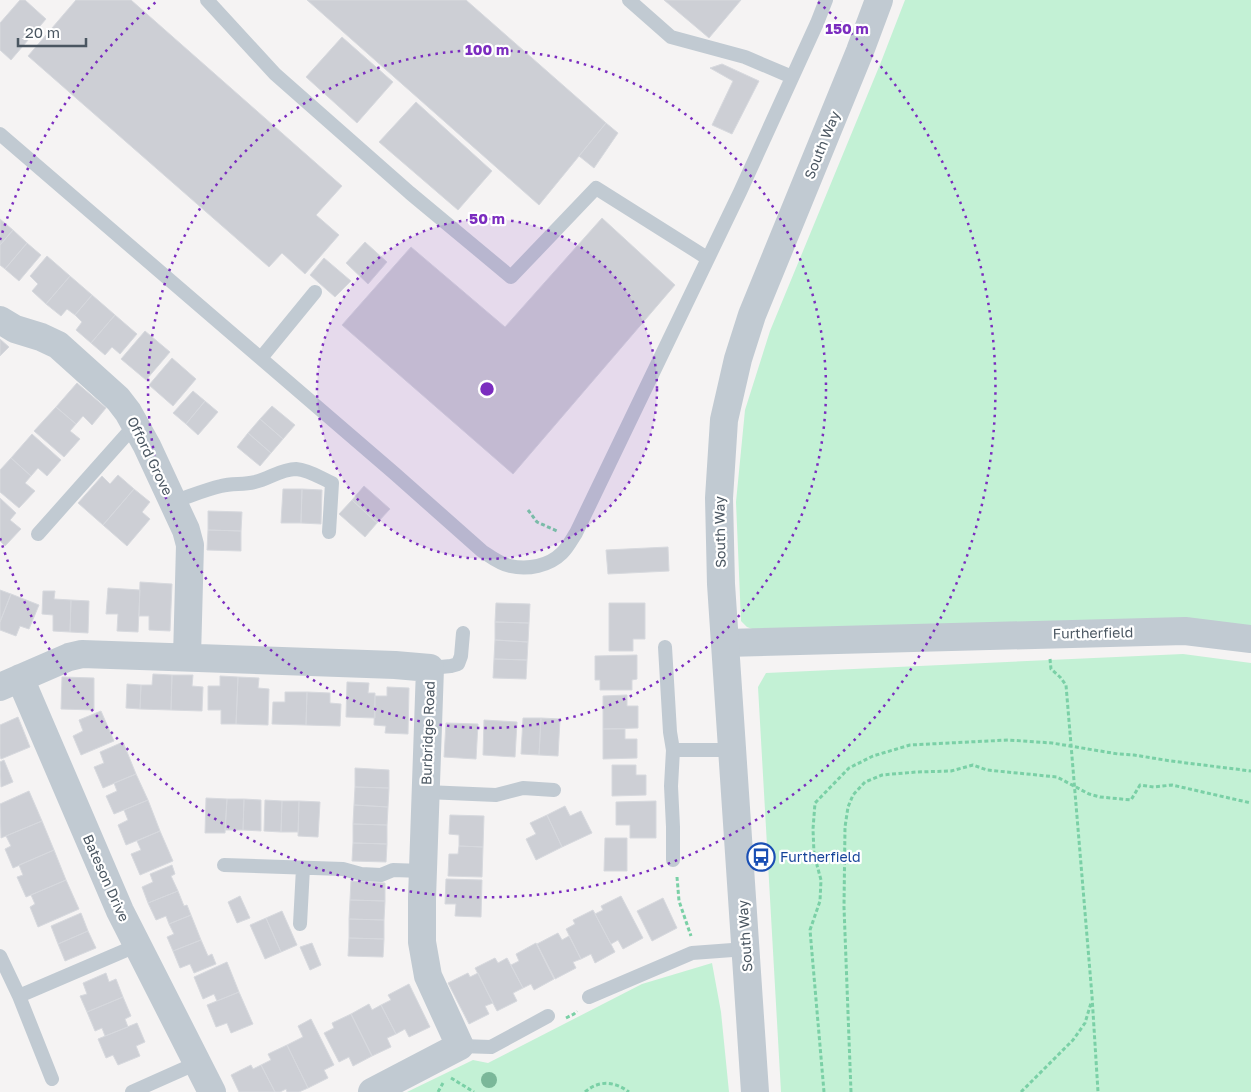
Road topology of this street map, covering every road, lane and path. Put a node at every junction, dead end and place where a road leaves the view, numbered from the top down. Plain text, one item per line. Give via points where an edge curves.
1 (207, 0) edge
2 (628, 0) edge
3 (826, 0) edge
4 (879, 0) edge
5 (792, 77) junction
6 (0, 134) edge
7 (707, 258) junction
8 (315, 292) dead end
9 (0, 320) edge
10 (261, 358) junction
11 (136, 426) junction
12 (172, 502) junction
13 (329, 532) dead end
14 (38, 534) dead end
15 (463, 633) dead end
16 (1047, 634) junction
17 (1251, 639) edge
18 (725, 644) junction
19 (666, 647) dead end
20 (187, 657) junction
21 (430, 668) junction
22 (10, 683) edge
23 (1070, 746) junction
24 (672, 750) junction
25 (733, 750) junction
26 (1251, 771) edge
27 (1074, 785) junction
28 (554, 790) dead end
29 (426, 792) junction
30 (1251, 803) edge
31 (672, 860) joint
32 (224, 865) dead end
33 (302, 868) junction
34 (423, 871) junction
35 (300, 924) dead end
36 (138, 946) junction
37 (746, 949) junction
38 (696, 952) junction
39 (0, 956) edge
40 (19, 996) junction
41 (589, 997) joint
42 (1092, 1000) junction
43 (548, 1016) joint
44 (460, 1046) junction
45 (198, 1063) junction
46 (52, 1079) dead end
47 (132, 1092) edge
48 (212, 1092) edge
49 (372, 1092) edge
50 (585, 1092) edge
51 (629, 1092) edge
52 (755, 1092) edge
53 (824, 1092) edge
54 (851, 1092) edge
55 (1020, 1092) edge
56 (1098, 1092) edge

1 - 7 lane via 275,74 511,277 596,188
2 - 5 lane via 671,37 745,57
3 - 5 lane
4 - 18 street, South Way via 752,315 730,390 724,420 719,498
5 - 7 lane
6 - 10 lane
7 - 10 lane via 576,533 562,553 545,564 509,566 495,560
8 - 10 lane
9 - 11 street, Offord Grove via 58,345 118,399
11 - 12 street, Offord Grove
11 - 14 lane
12 - 13 lane via 220,486 253,483 285,470 297,469 332,483
12 - 20 street, Offord Grove via 190,545
15 - 21 lane via 458,664
16 - 17 street, Furtherfield via 1185,631
16 - 18 street, Furtherfield
16 - 23 path via 1052,669 1066,685
18 - 25 street, South Way
19 - 24 lane
20 - 21 street, Burbridge Road
20 - 22 street, Burbridge Road via 82,654
21 - 29 street, Burbridge Road
22 - 36 street, Bateson Drive
23 - 26 path
23 - 27 path
23 - 53 path via 1008,740 910,744 849,768 815,804 814,854 821,880 820,901 810,930
24 - 25 lane
24 - 31 lane
25 - 37 street, South Way
27 - 30 path via 1100,797 1131,800 1140,785 1172,785
27 - 42 path
27 - 54 path via 1057,777 987,770 973,765 951,771 882,775 865,782 853,796 845,827 844,907
28 - 29 lane via 523,788 496,795
29 - 34 street, Burbridge Road
31 - 38 path via 677,874 679,901
32 - 33 lane
33 - 34 lane via 343,869 361,874
33 - 35 lane
34 - 44 street, Burbridge Road via 422,942 428,976
36 - 40 lane
36 - 45 street, Bateson Drive
37 - 38 lane
37 - 52 street, South Way
38 - 41 lane
39 - 40 lane
40 - 46 lane
41 - 43 path via 574,1014 561,1019
42 - 55 path via 1085,1023 1073,1040
42 - 56 path
43 - 44 lane via 490,1047
44 - 49 street
45 - 47 lane
45 - 48 street, Bateson Drive
50 - 51 path via 607,1082

